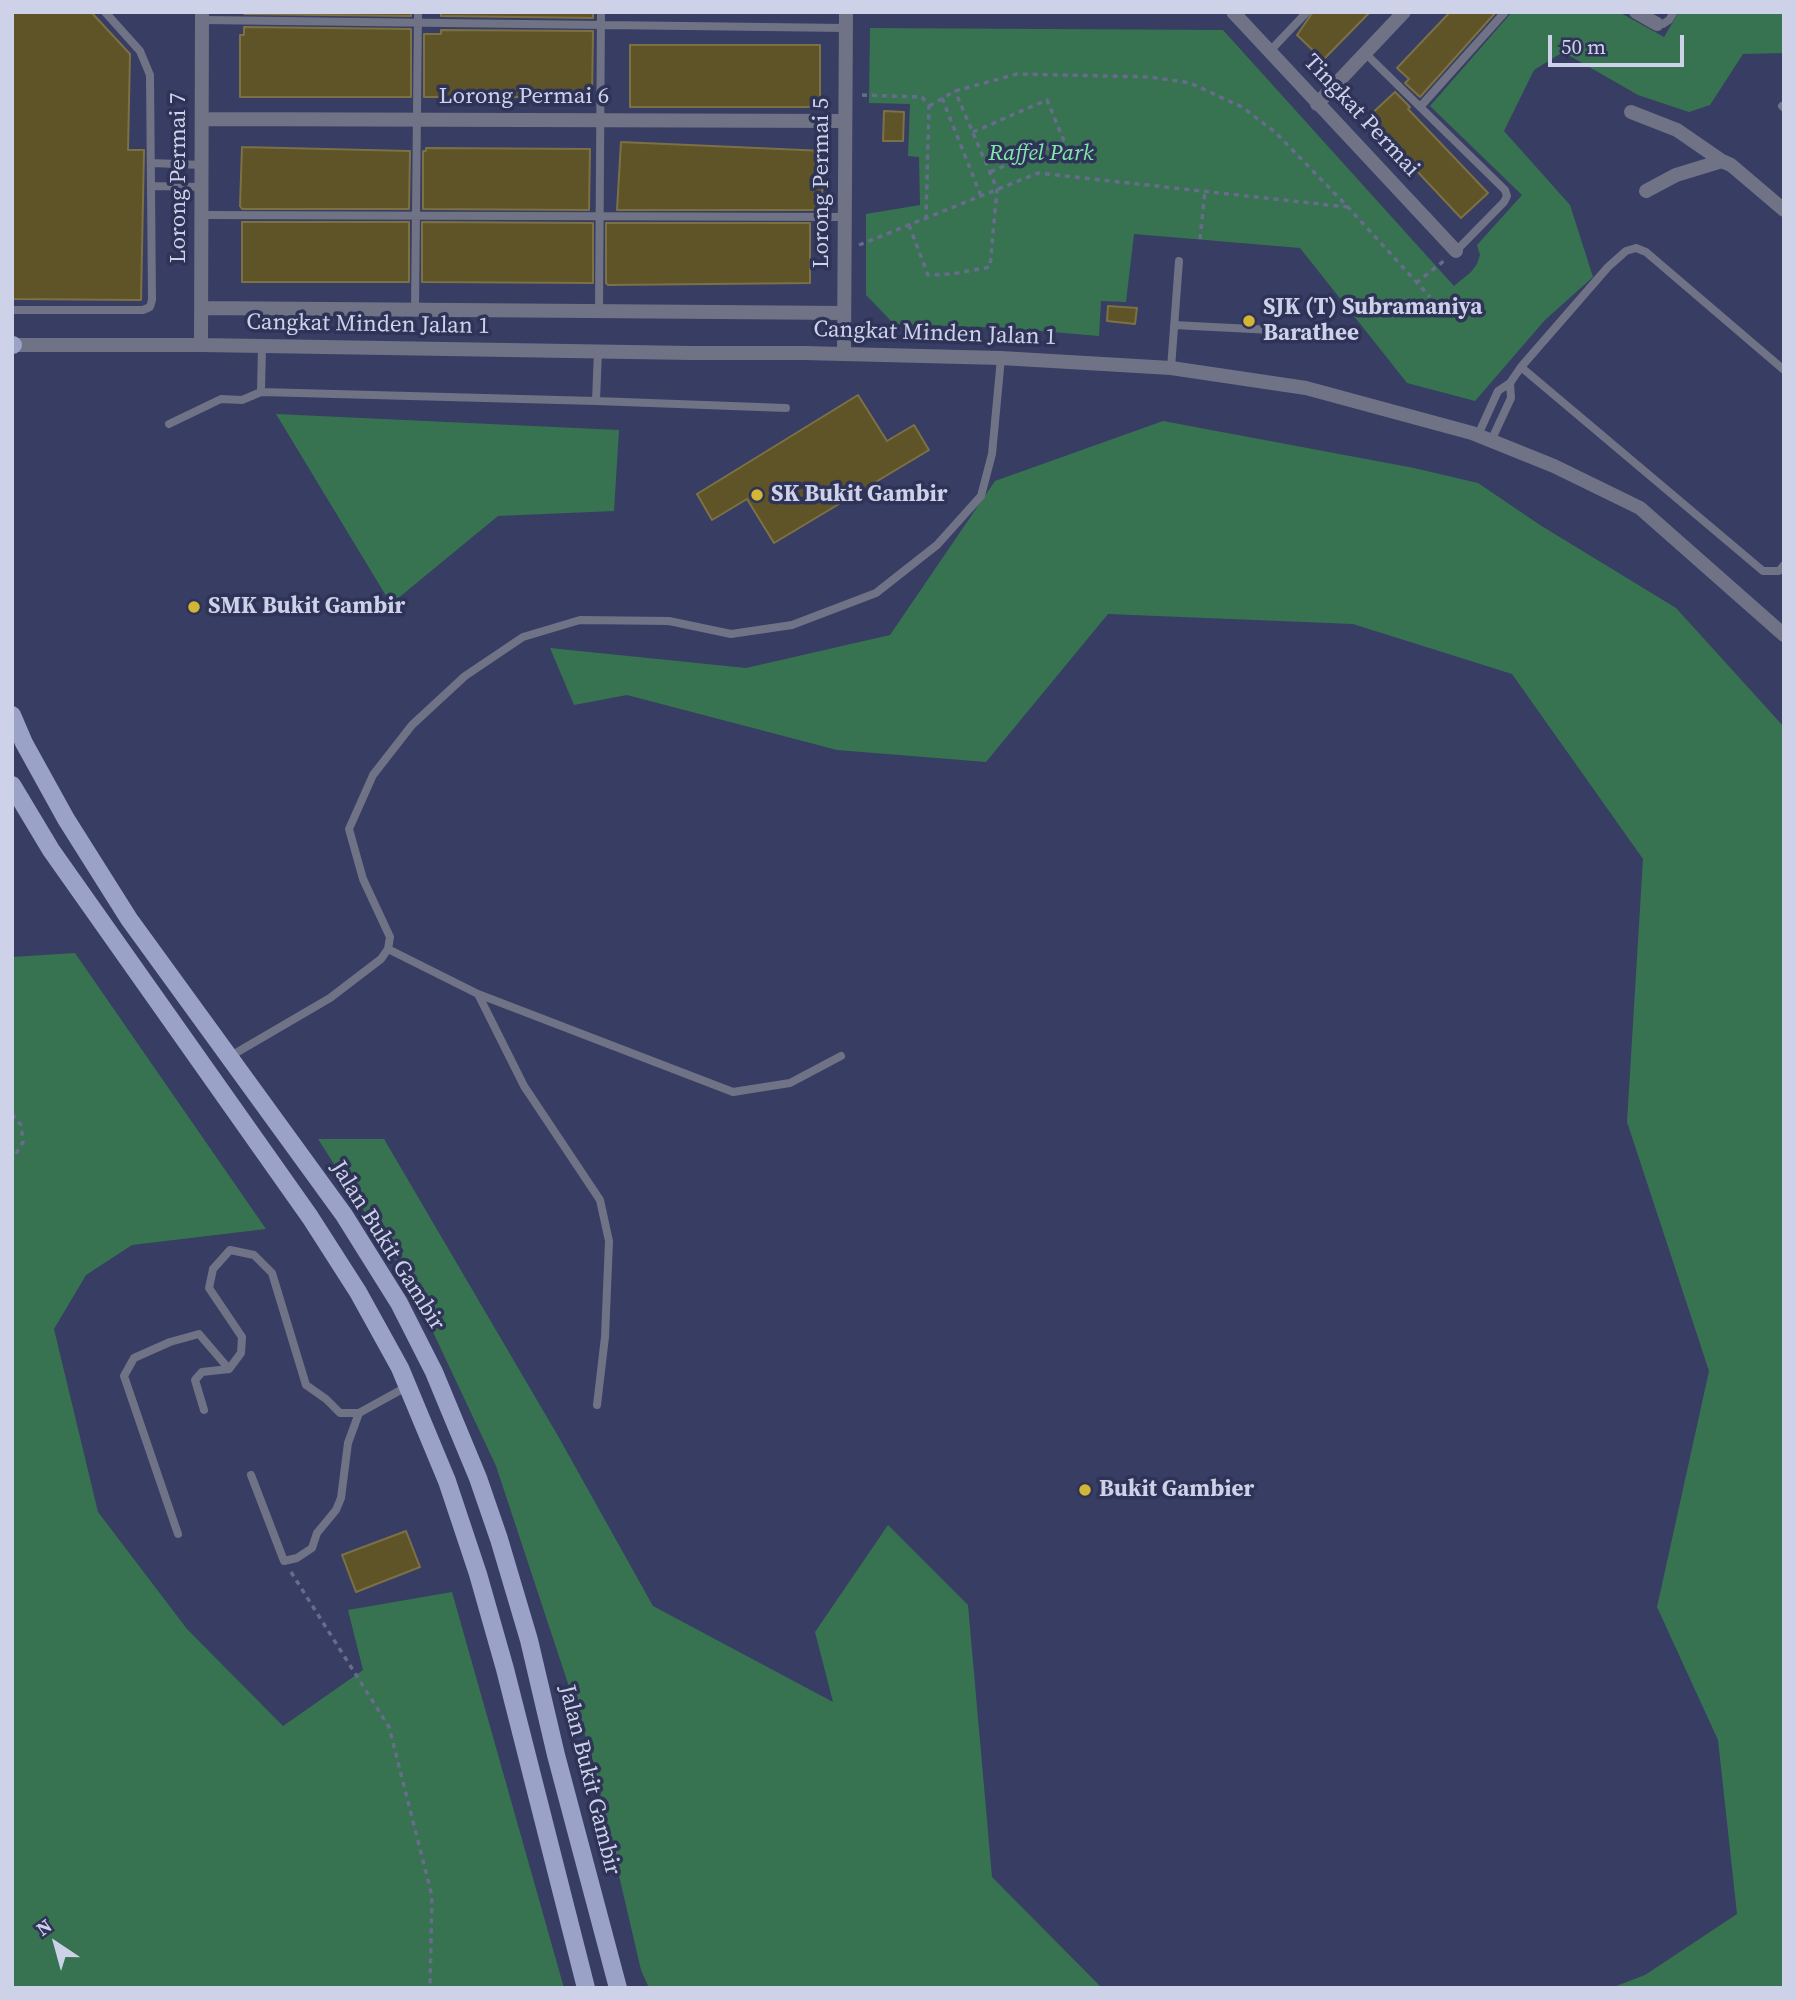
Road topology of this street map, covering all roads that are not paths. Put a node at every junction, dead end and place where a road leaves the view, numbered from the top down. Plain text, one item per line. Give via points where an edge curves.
1 (105, 12) edge
2 (418, 12) edge
3 (601, 12) edge
4 (846, 12) edge
5 (1233, 12) edge
6 (1307, 12) edge
7 (1404, 12) edge
8 (1505, 12) edge
9 (1636, 12) edge
10 (1674, 12) edge
11 (202, 16) edge
12 (418, 23) junction
13 (1657, 24) joint
14 (601, 25) junction
15 (846, 28) junction
16 (1269, 52) junction
17 (1365, 53) junction
18 (1317, 104) junction
19 (1420, 107) junction
20 (1631, 112) dead end
21 (202, 119) junction
22 (417, 119) junction
23 (600, 120) junction
24 (845, 121) junction
25 (1722, 161) junction
26 (152, 163) junction
27 (202, 165) junction
28 (152, 186) junction
29 (202, 187) junction
30 (1646, 191) dead end
31 (1784, 210) edge
32 (202, 215) junction
33 (416, 216) junction
34 (600, 216) junction
35 (845, 216) junction
36 (1451, 255) joint
37 (1179, 261) dead end
38 (201, 308) junction
39 (12, 310) edge
40 (415, 310) junction
41 (599, 311) junction
42 (844, 313) junction
43 (1174, 325) junction
44 (1291, 331) dead end
45 (13, 345) edge
46 (201, 345) junction
47 (262, 346) junction
48 (598, 351) junction
49 (844, 354) junction
50 (1001, 358) junction
51 (1521, 367) junction
52 (1171, 368) junction
53 (1784, 370) edge
54 (1510, 383) junction
55 (261, 392) junction
56 (596, 401) junction
57 (786, 408) dead end
58 (169, 424) dead end
59 (1485, 438) junction
60 (1784, 565) edge
61 (1784, 635) edge
62 (12, 715) edge
63 (12, 785) edge
64 (388, 949) junction
65 (478, 994) junction
66 (841, 1056) dead end
67 (229, 1057) junction
68 (229, 1369) junction
69 (408, 1386) junction
70 (597, 1405) dead end
71 (204, 1410) dead end
72 (359, 1413) junction
73 (251, 1475) dead end
74 (178, 1534) dead end
75 (586, 1988) edge
76 (618, 1988) edge

1 - 26 lane via 140,51 150,75
2 - 12 lane
3 - 14 lane
4 - 15 street, Lorong Permai 5
5 - 16 street, Tingkat Permai
6 - 16 lane
7 - 17 street
8 - 19 lane
9 - 13 street
10 - 13 lane via 1669,20
11 - 12 lane
11 - 21 street, Lorong Permai 7
12 - 14 lane
12 - 22 lane
14 - 15 lane
14 - 23 lane
15 - 24 street, Lorong Permai 5
16 - 18 street, Tingkat Permai
17 - 18 street
17 - 19 lane
18 - 36 street, Tingkat Permai
19 - 36 lane via 1507,196
20 - 25 street via 1676,130
21 - 22 street, Lorong Permai 6
21 - 27 street, Lorong Permai 7
22 - 23 street, Lorong Permai 6
22 - 33 lane
23 - 24 street, Lorong Permai 6
23 - 34 lane
24 - 35 street, Lorong Permai 5
25 - 30 street via 1676,175
25 - 31 street
26 - 27 lane
26 - 28 lane
27 - 29 street, Lorong Permai 7
28 - 29 lane
28 - 39 lane via 150,307
29 - 32 street, Lorong Permai 7
32 - 33 lane
32 - 38 street, Lorong Permai 7
33 - 34 lane
33 - 40 lane
34 - 35 lane
34 - 41 lane
35 - 42 street, Lorong Permai 5
37 - 43 lane
38 - 40 street, Cangkat Minden Jalan 1
38 - 46 street, Lorong Permai 7
40 - 41 street, Cangkat Minden Jalan 1
41 - 42 street, Cangkat Minden Jalan 1
42 - 49 street, Lorong Permai 5
43 - 44 lane
43 - 52 lane
45 - 46 street, Cangkat Minden Jalan 1
46 - 47 street, Cangkat Minden Jalan 1
47 - 48 street, Cangkat Minden Jalan 1
47 - 55 lane
48 - 49 street, Cangkat Minden Jalan 1
48 - 56 lane
49 - 50 street, Cangkat Minden Jalan 1
50 - 52 street, Cangkat Minden Jalan 1
50 - 64 lane via 992,454 981,496 937,545 876,593 792,625 730,634 669,621 580,620 523,637 465,676 412,725 373,775 349,829 363,879 390,937
51 - 53 lane via 1608,267 1626,250 1636,248
51 - 54 lane
51 - 60 lane via 1763,571 1779,571
52 - 59 street, Cangkat Minden Jalan 1 via 1306,388
54 - 59 lane via 1511,398
54 - 59 lane via 1498,391
55 - 56 lane
55 - 58 lane via 242,400 221,399
56 - 57 lane
59 - 61 street, Cangkat Minden Jalan 1 via 1640,508
62 - 67 main road, Jalan Bukit Gambir via 66,819 122,908
63 - 69 main road via 51,850 310,1217 358,1292
64 - 65 lane
64 - 67 lane via 330,998
65 - 66 lane via 733,1093 790,1083
65 - 70 lane via 524,1086 600,1200 608,1241
67 - 76 main road, Jalan Bukit Gambir via 344,1215 399,1303 461,1434 529,1640
68 - 71 lane via 202,1372 195,1380
68 - 72 lane via 241,1353 242,1337 209,1287 213,1269 230,1250 254,1255 272,1273 306,1385 340,1413
68 - 74 lane via 200,1334 134,1358 124,1376
69 - 72 lane
69 - 75 main road via 478,1574
72 - 73 lane via 348,1443 336,1510 317,1533 312,1548 297,1558 284,1561

